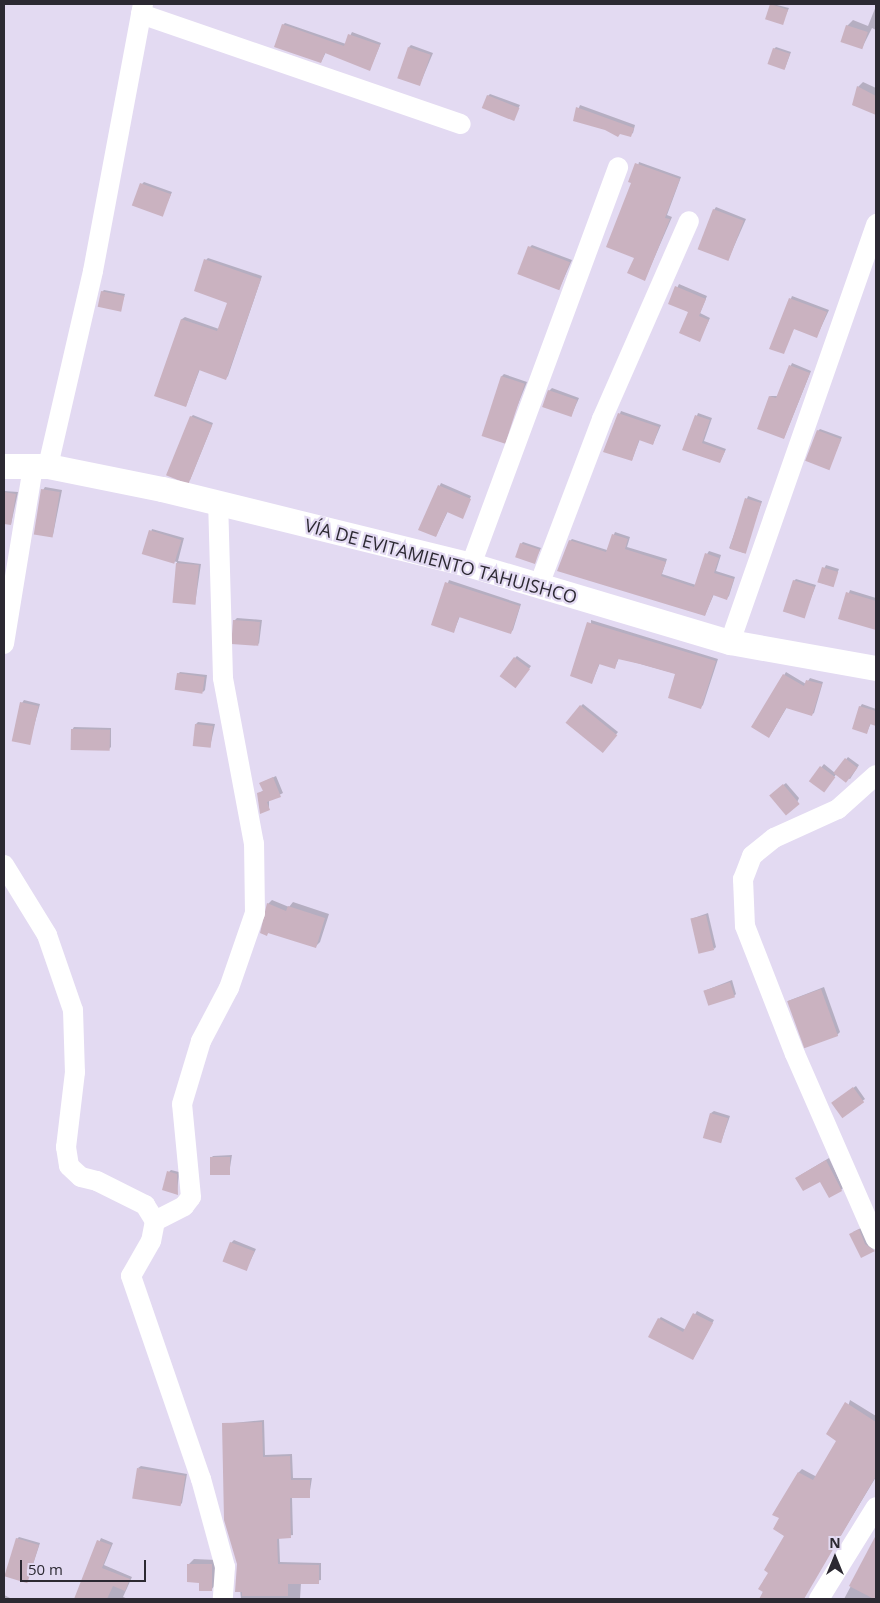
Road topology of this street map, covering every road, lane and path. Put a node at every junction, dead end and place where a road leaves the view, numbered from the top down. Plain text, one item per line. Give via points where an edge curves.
1 (142, 9) edge
2 (461, 124) dead end
3 (618, 167) dead end
4 (689, 220) dead end
5 (876, 224) edge
6 (4, 466) edge
7 (40, 466) junction
8 (218, 502) junction
9 (471, 565) junction
10 (539, 585) junction
11 (730, 642) junction
12 (4, 644) edge
13 (876, 668) edge
14 (876, 775) edge
15 (4, 865) edge
16 (154, 1221) junction
17 (876, 1238) edge
18 (876, 1507) edge
19 (223, 1599) edge
20 (820, 1599) edge

1 - 2 street
1 - 7 street via 93,271
3 - 9 street
4 - 10 street via 602,419
5 - 11 street
6 - 7 main road, VÍA DE EVITAMIENTO TAHUISHCO
7 - 8 main road, VÍA DE EVITAMIENTO TAHUISHCO
7 - 12 street
8 - 9 main road, VÍA DE EVITAMIENTO TAHUISHCO
8 - 16 street via 223,678 254,844 255,913 229,988 201,1041 182,1104 191,1197 184,1206
9 - 10 main road, VÍA DE EVITAMIENTO TAHUISHCO
10 - 11 main road, VÍA DE EVITAMIENTO TAHUISHCO
11 - 13 main road, VÍA DE EVITAMIENTO TAHUISHCO
14 - 17 street via 838,809 774,838 752,856 742,879 745,926 795,1054
15 - 16 street via 46,934 73,1010 75,1072 66,1147 69,1166 81,1177 145,1205
16 - 19 street via 151,1241 131,1276 203,1488 225,1567
18 - 20 street

